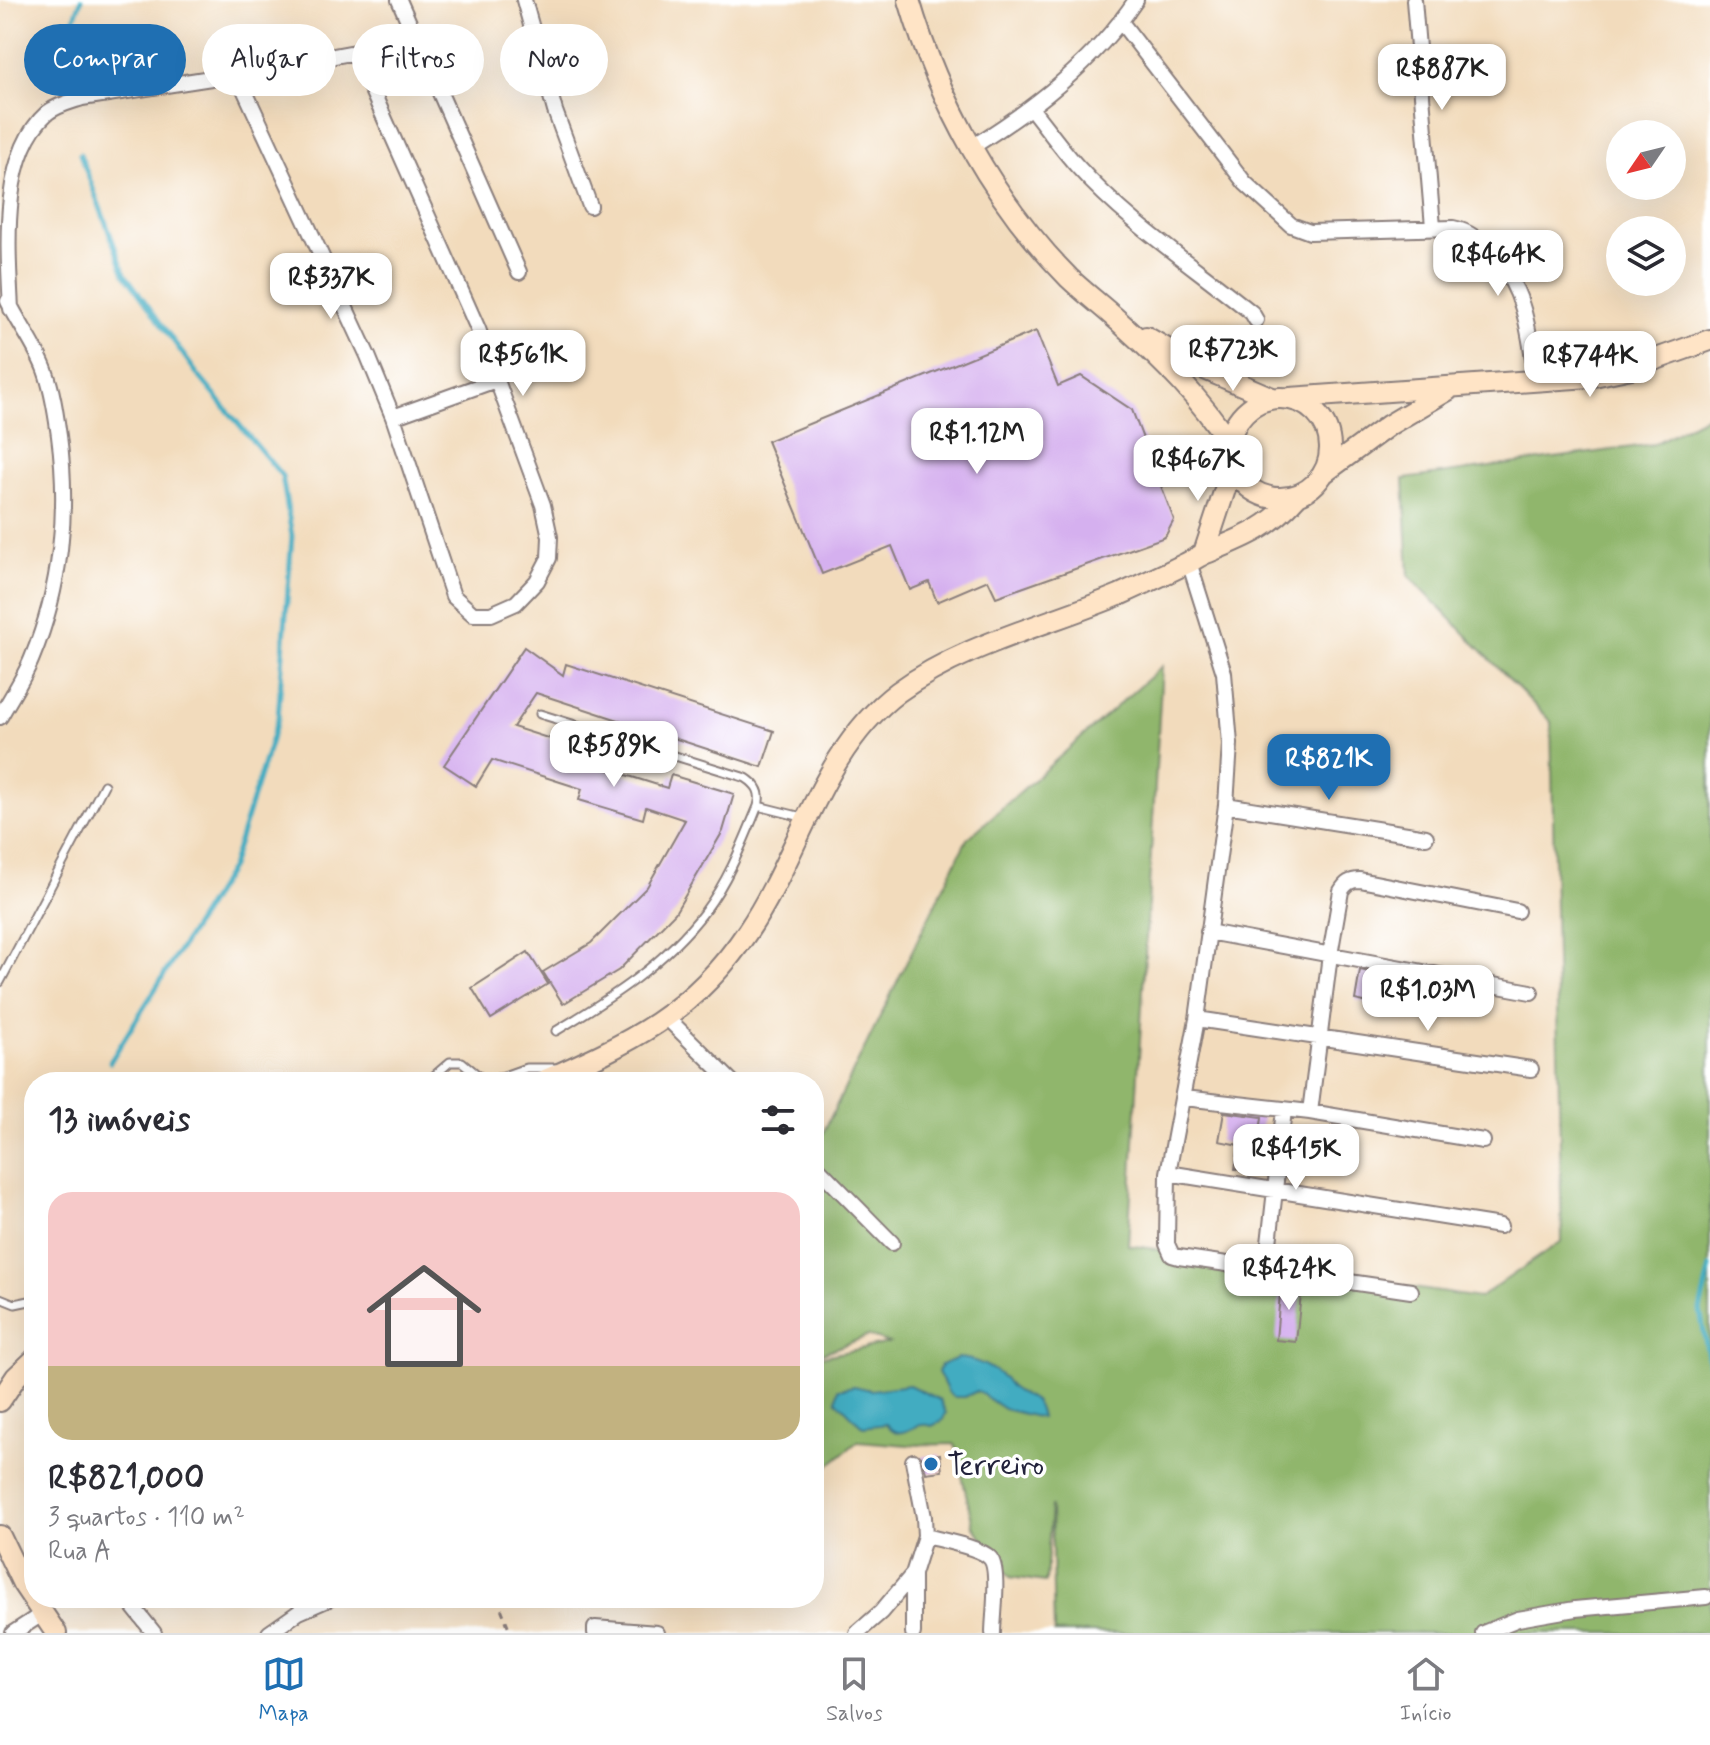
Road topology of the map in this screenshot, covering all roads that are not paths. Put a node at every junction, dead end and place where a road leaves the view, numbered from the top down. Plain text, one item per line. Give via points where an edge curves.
1 (399, 0) edge
2 (524, 0) edge
3 (909, 0) edge
4 (1136, 0) edge
5 (1414, 0) edge
6 (1121, 22) junction
7 (408, 24) edge
8 (202, 79) edge
9 (247, 96) edge
10 (375, 96) edge
11 (440, 96) edge
12 (1031, 108) junction
13 (972, 147) junction
14 (590, 206) dead end
15 (1433, 227) junction
16 (519, 272) dead end
17 (0, 284) edge
18 (11, 309) junction
19 (1256, 320) dead end
20 (1123, 325) junction
21 (1710, 340) edge
22 (496, 380) junction
23 (1537, 381) junction
24 (1453, 387) junction
25 (1281, 398) junction
26 (393, 417) junction
27 (1230, 444) junction
28 (1233, 465) junction
29 (1325, 472) junction
30 (1297, 496) junction
31 (1196, 558) junction
32 (540, 714) dead end
33 (0, 717) edge
34 (104, 785) dead end
35 (1226, 805) junction
36 (758, 806) junction
37 (808, 818) junction
38 (1426, 837) dead end
39 (1517, 911) dead end
40 (1208, 932) junction
41 (1330, 955) junction
42 (0, 982) edge
43 (1531, 992) dead end
44 (667, 1018) junction
45 (1197, 1019) junction
46 (556, 1031) dead end
47 (1320, 1035) junction
48 (574, 1067) junction
49 (1531, 1069) dead end
50 (438, 1072) edge
51 (474, 1072) edge
52 (515, 1072) edge
53 (563, 1072) edge
54 (722, 1072) edge
55 (1184, 1098) junction
56 (1284, 1110) junction
57 (1310, 1112) junction
58 (1483, 1141) dead end
59 (1168, 1173) junction
60 (824, 1174) edge
61 (1277, 1190) junction
62 (1500, 1226) dead end
63 (892, 1243) dead end
64 (1266, 1270) junction
65 (1411, 1291) dead end
66 (0, 1298) edge
67 (24, 1302) edge
68 (24, 1369) edge
69 (0, 1399) edge
70 (913, 1461) dead end
71 (0, 1536) edge
72 (925, 1536) junction
73 (913, 1574) junction
74 (24, 1583) edge
75 (1706, 1597) dead end
76 (39, 1608) edge
77 (134, 1608) edge
78 (308, 1608) edge
79 (42, 1614) junction
80 (595, 1630) edge
81 (13, 1633) edge
82 (56, 1633) edge
83 (154, 1633) edge
84 (269, 1633) edge
85 (657, 1633) edge
86 (857, 1633) edge
87 (913, 1633) edge
88 (993, 1633) edge
89 (1483, 1633) edge

1 - 7 street
2 - 14 street via 555,111
3 - 13 main road via 940,85
4 - 6 street
5 - 15 street
6 - 12 street
6 - 15 street via 1245,183 1291,225 1310,232
8 - 18 street via 82,98 46,114 25,141 7,196
9 - 26 street
10 - 22 street
11 - 16 street
12 - 13 street
12 - 19 street via 1106,195
13 - 20 main road via 1009,208 1040,246
15 - 23 street via 1464,230 1502,269 1522,305
17 - 18 street
18 - 33 street via 45,370 64,470 64,506 58,566 40,635
20 - 25 main road via 1191,363
20 - 27 main road via 1192,392
21 - 23 main road via 1610,373
22 - 26 street
22 - 26 street via 550,537 549,558 537,581 516,603 491,614 473,614 453,596
23 - 24 main road
24 - 25 main road
24 - 29 main road
25 - 27 main road via 1256,403 1243,413
25 - 29 main road via 1308,405 1322,418 1331,454
27 - 28 main road
28 - 30 main road via 1240,479 1266,497
28 - 31 main road
29 - 30 main road
30 - 31 main road via 1256,533
31 - 35 street via 1224,673 1230,744
31 - 37 main road via 1118,595 990,643 915,681 859,729
32 - 36 lane via 746,778 759,791
34 - 42 lane
35 - 38 street
35 - 40 street
36 - 37 lane
36 - 46 lane via 733,866 705,911 663,958 613,997
37 - 44 main road via 748,931 722,966
39 - 41 street via 1353,880 1341,891
40 - 41 street
40 - 45 street
41 - 43 street
41 - 47 street
44 - 48 main road
44 - 54 street
45 - 47 street
45 - 55 street
47 - 49 street
47 - 57 street
48 - 52 lane
48 - 53 main road
50 - 51 lane via 450,1062 462,1062
55 - 56 street
55 - 59 street
56 - 57 street
56 - 61 street
57 - 58 street
59 - 61 street
59 - 64 street via 1166,1218 1172,1255
60 - 63 street
61 - 62 street
61 - 64 street
64 - 65 street
66 - 67 lane
68 - 69 main road
70 - 72 street
71 - 74 main road
72 - 73 street
72 - 88 street via 990,1558 995,1569
73 - 86 street
73 - 87 street
75 - 89 street via 1575,1609 1518,1619
76 - 79 main road
77 - 83 street
78 - 84 street
79 - 81 street
79 - 82 main road
80 - 85 street

